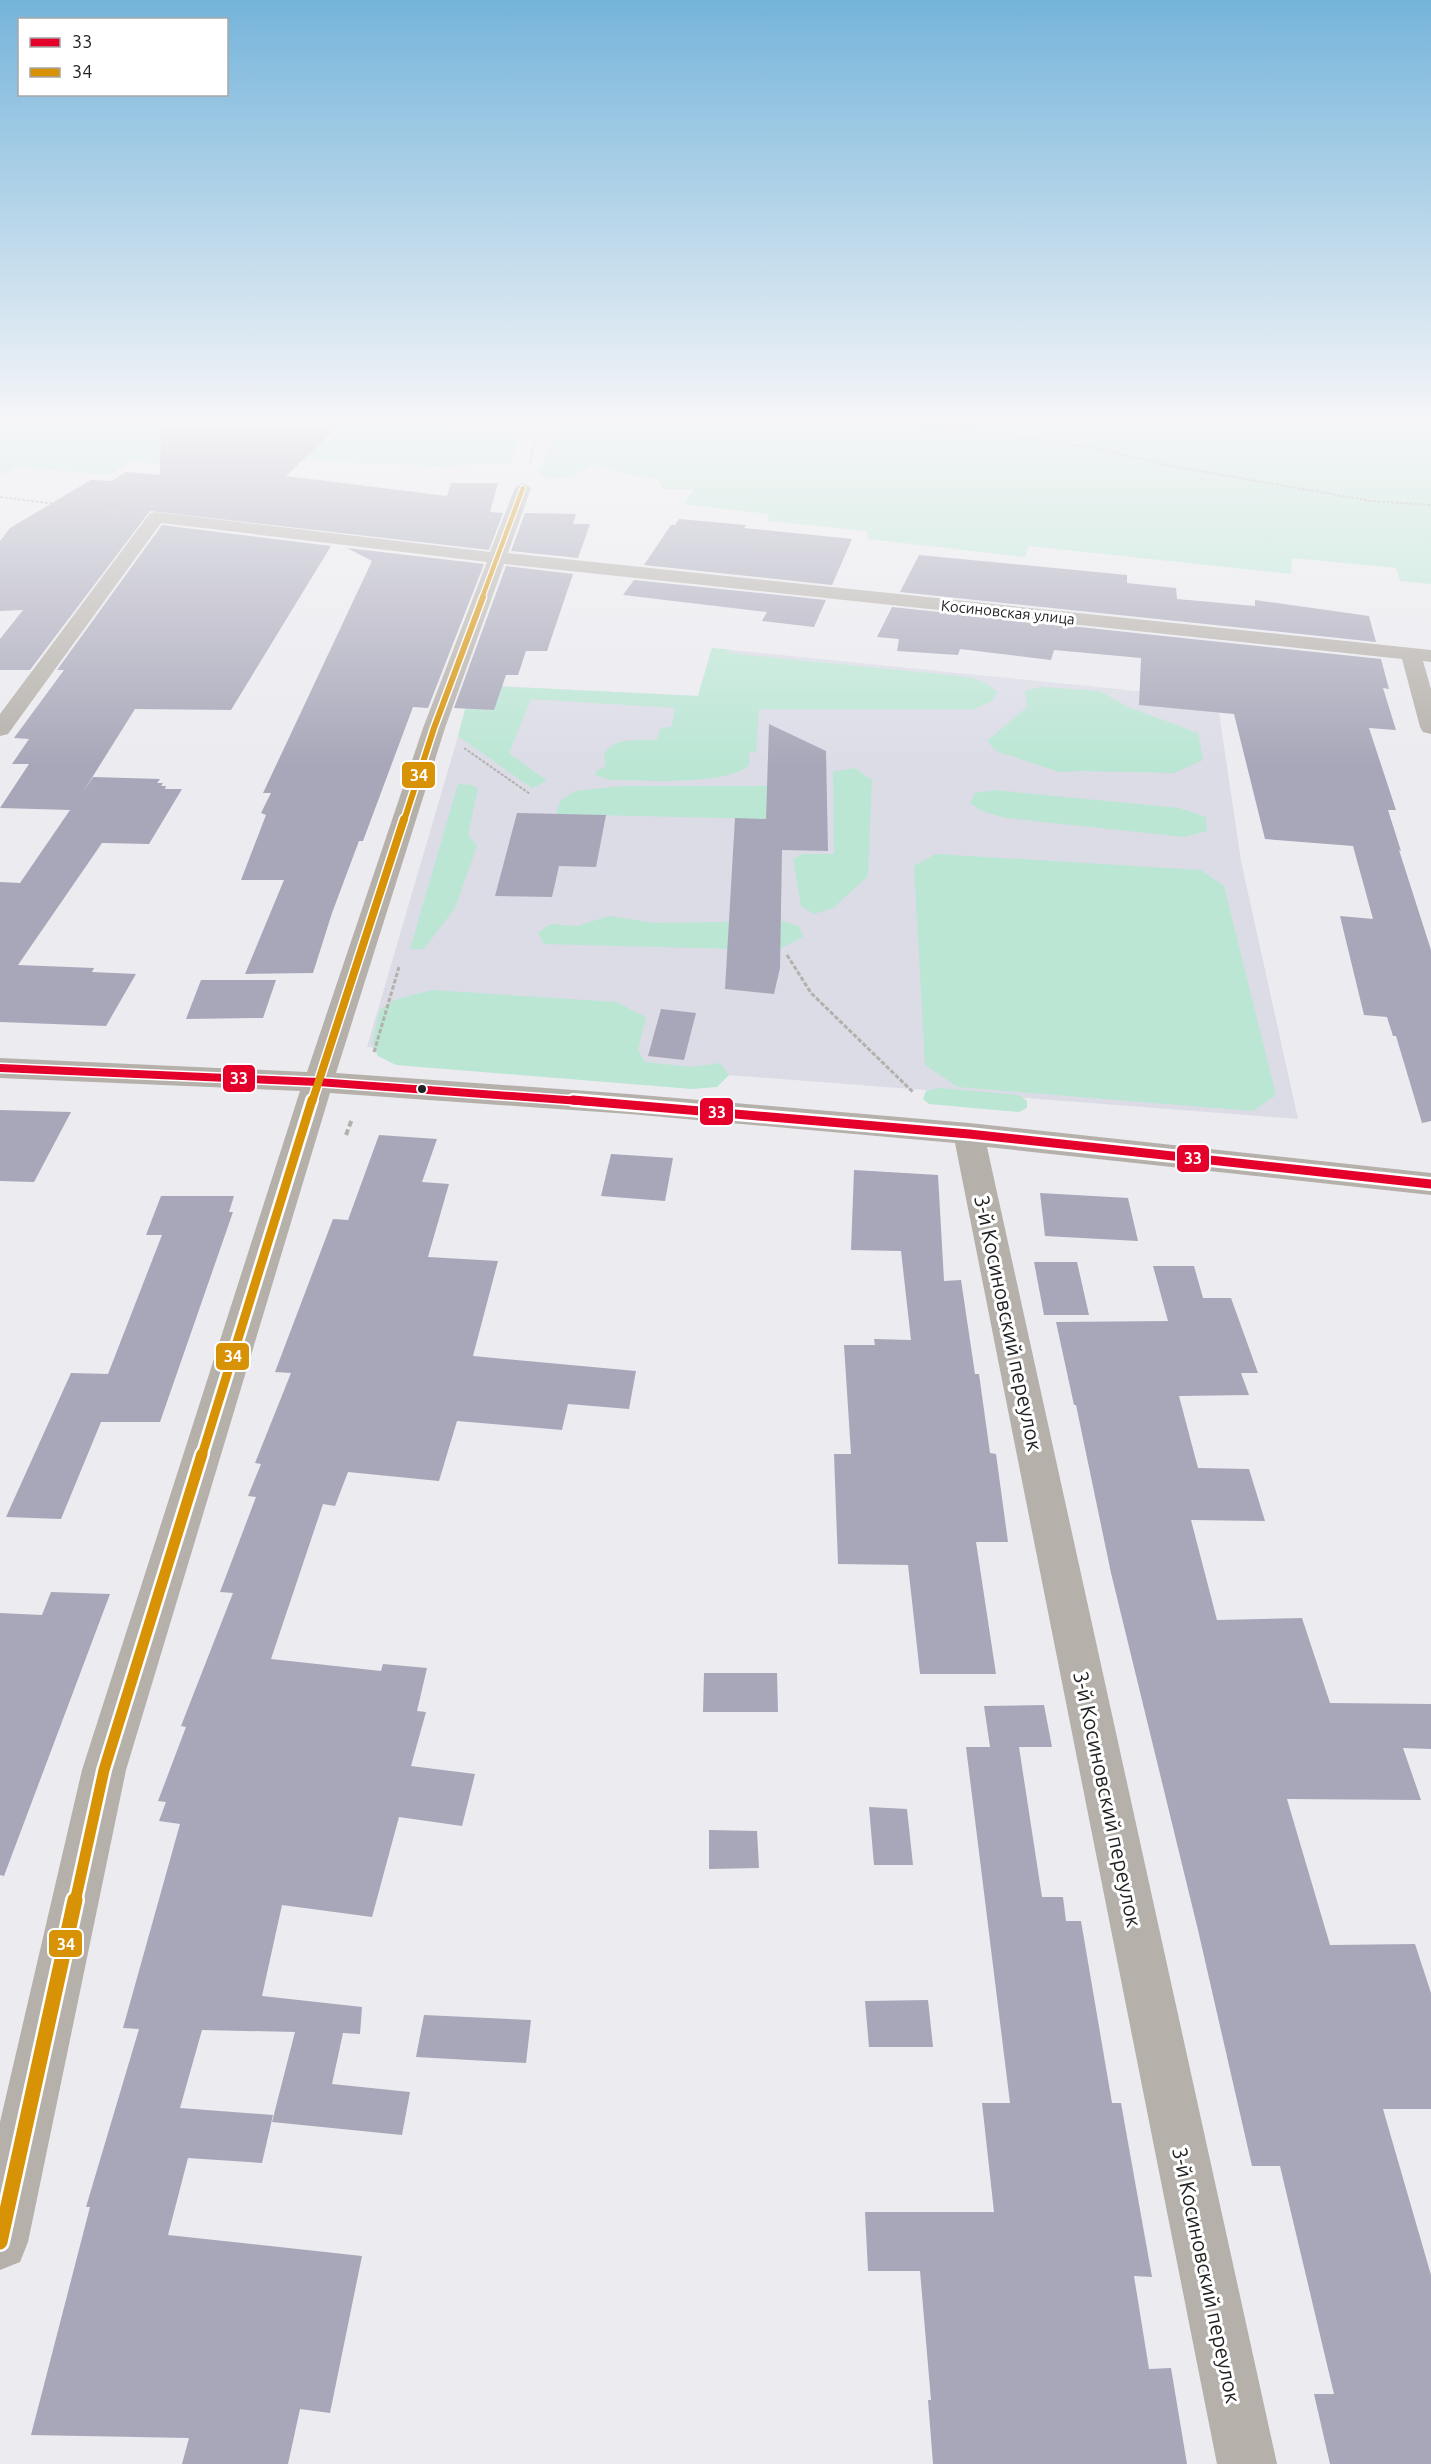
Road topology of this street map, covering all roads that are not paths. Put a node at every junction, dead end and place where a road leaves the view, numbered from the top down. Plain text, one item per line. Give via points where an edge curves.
1 (142, 536) edge
2 (315, 536) edge
3 (507, 536) edge
4 (499, 558) junction
5 (1421, 655) edge
6 (1431, 727) edge
7 (0, 729) edge
8 (0, 1068) edge
9 (318, 1082) junction
10 (969, 1134) junction
11 (1431, 1184) edge
12 (0, 2242) edge
13 (1247, 2464) edge

1 - 7 street, Косиновская улица
2 - 4 street, Косиновская улица
3 - 4 street
4 - 5 street, Косиновская улица
4 - 9 street via 434,728
5 - 6 street
8 - 9 street
9 - 10 street
9 - 12 street via 104,1770
10 - 11 street
10 - 13 street, 3-й Косиновский переулок

